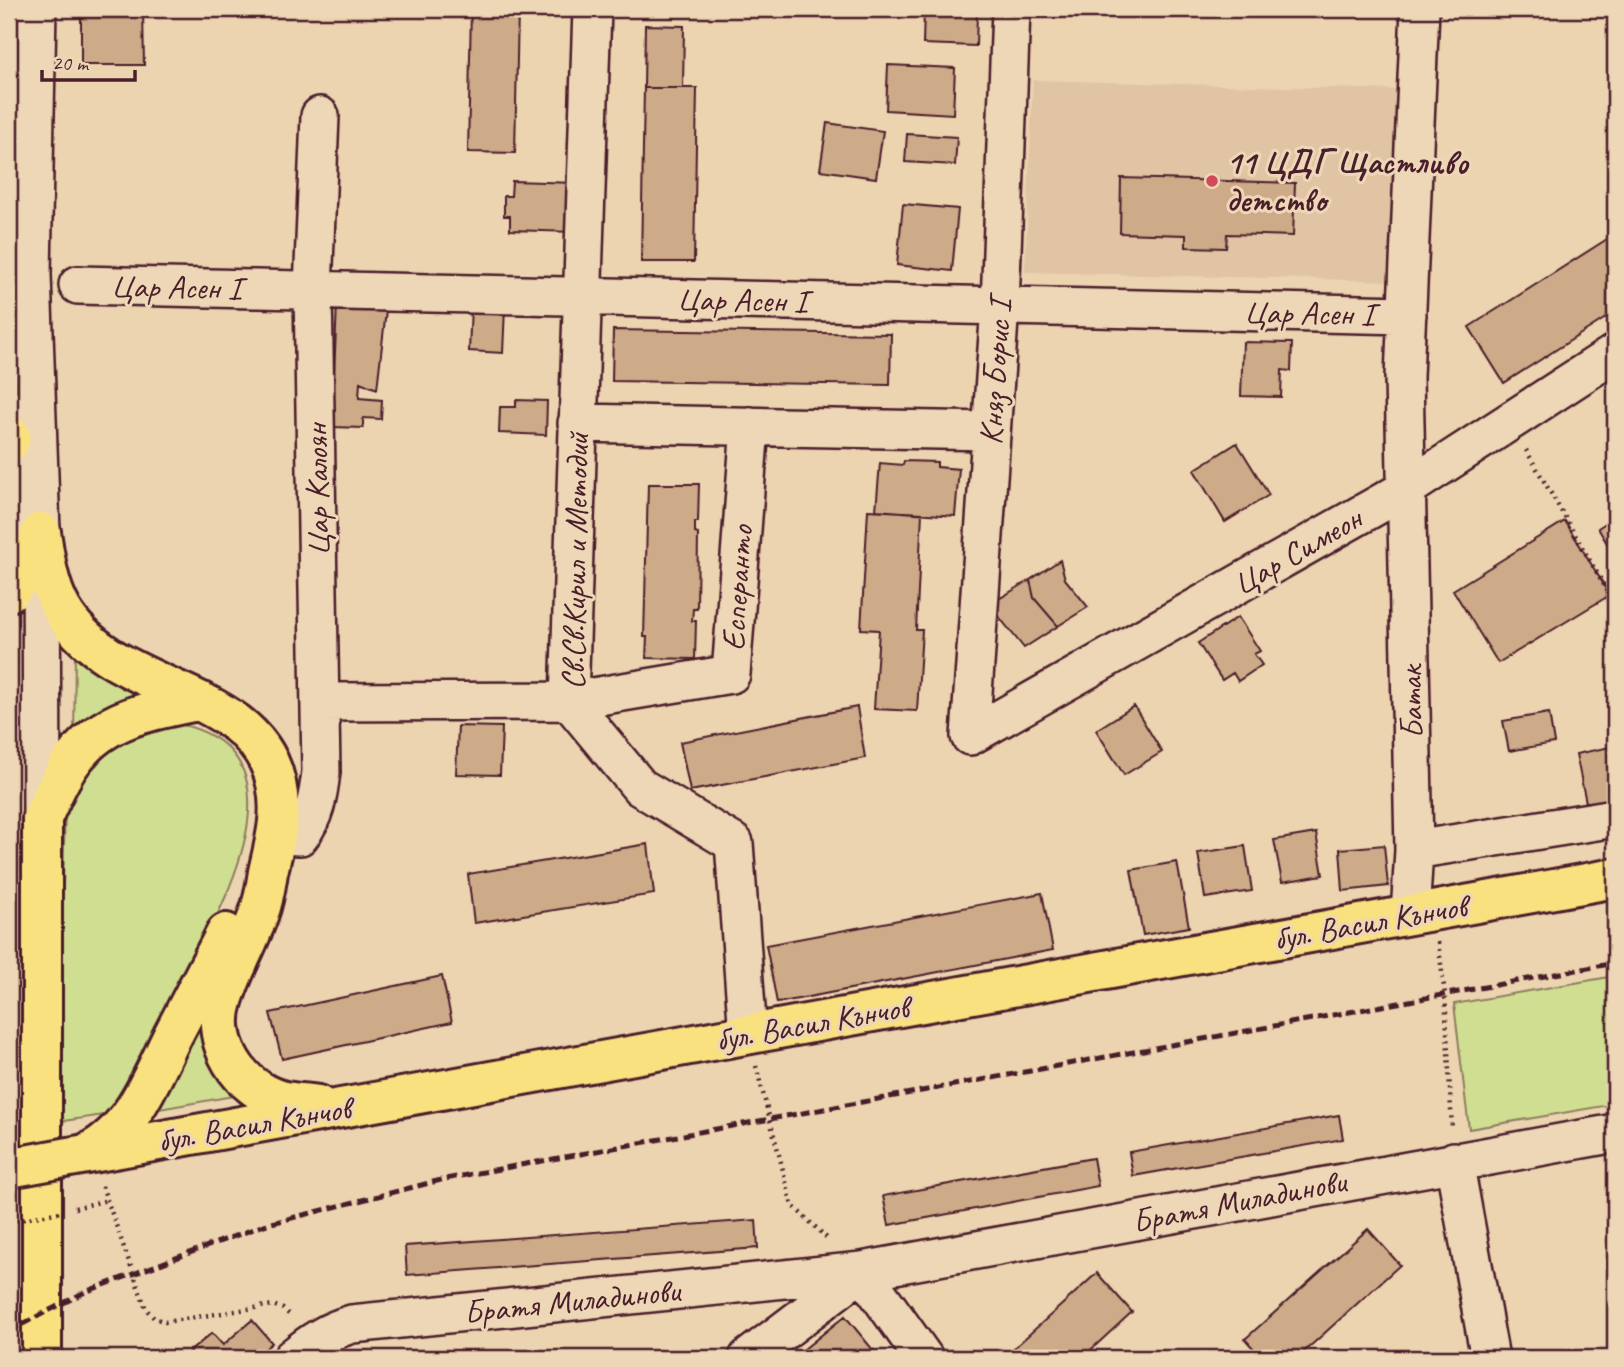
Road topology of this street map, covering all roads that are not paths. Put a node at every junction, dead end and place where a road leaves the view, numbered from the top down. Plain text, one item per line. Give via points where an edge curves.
1 (37, 9) edge
2 (592, 9) edge
3 (1011, 9) edge
4 (1420, 9) edge
5 (320, 116) dead end
6 (20, 275) edge
7 (78, 285) dead end
8 (313, 290) junction
9 (581, 296) junction
10 (1000, 306) junction
11 (1406, 315) junction
12 (1615, 353) edge
13 (577, 423) junction
14 (750, 426) junction
15 (991, 431) junction
16 (10, 439) edge
17 (1406, 489) junction
18 (25, 541) edge
19 (9, 592) edge
20 (198, 701) junction
21 (569, 701) junction
22 (321, 702) junction
23 (970, 736) joint
24 (42, 818) junction
25 (1615, 818) edge
26 (275, 842) junction
27 (1414, 850) junction
28 (1615, 878) edge
29 (1422, 913) junction
30 (748, 1035) junction
31 (341, 1108) junction
32 (1615, 1133) edge
33 (86, 1154) junction
34 (1454, 1161) junction
35 (9, 1168) edge
36 (862, 1271) junction
37 (311, 1352) edge
38 (42, 1358) edge
39 (748, 1358) edge
40 (924, 1358) edge
41 (1490, 1358) edge

1 - 6 street
2 - 9 street, Св.Св.Кирил и Методий
3 - 10 street, Княз Борис I
4 - 11 street, Батак
5 - 8 street, Цар Калоян
6 - 16 street
6 - 18 street
7 - 8 street, Цар Асен I
8 - 9 street, Цар Асен I
8 - 22 street, Цар Калоян
9 - 10 street, Цар Асен I
9 - 13 street, Св.Св.Кирил и Методий
10 - 11 street, Цар Асен I
10 - 15 street, Княз Борис I
11 - 17 street, Батак
12 - 17 street, Цар Симеон
13 - 14 street
13 - 21 street, Св.Св.Кирил и Методий
14 - 15 street
14 - 21 street, Есперанто via 731,674
15 - 23 street, Княз Борис I
16 - 18 street
17 - 23 street, Цар Симеон
17 - 27 street, Батак
18 - 19 main road via 20,578
18 - 20 main road via 62,611 76,627 111,659
18 - 24 street
20 - 24 main road via 147,711 98,735 74,757
20 - 26 main road via 234,719 262,749 276,785
21 - 22 street, Есперанто
21 - 30 street, Св.Св.Кирил и Методий via 640,787 734,844
22 - 26 street, Цар Калоян via 317,804 300,836
24 - 38 main road
25 - 27 street
26 - 31 main road via 260,911 222,1004 221,1039 241,1076 279,1100
26 - 33 main road via 136,1107 112,1136
27 - 29 street, Батак
28 - 29 main road, бул. Васил Кънчов
29 - 30 main road, бул. Васил Кънчов
30 - 31 main road, бул. Васил Кънчов
31 - 33 main road, бул. Васил Кънчов
32 - 34 street, Братя Миладинови
33 - 35 main road, бул. Васил Кънчов, bridge
34 - 36 street, Братя Миладинови
34 - 41 street
36 - 37 street, Братя Миладинови via 352,1324 332,1330
36 - 39 street, Братя Миладинови
36 - 40 street

